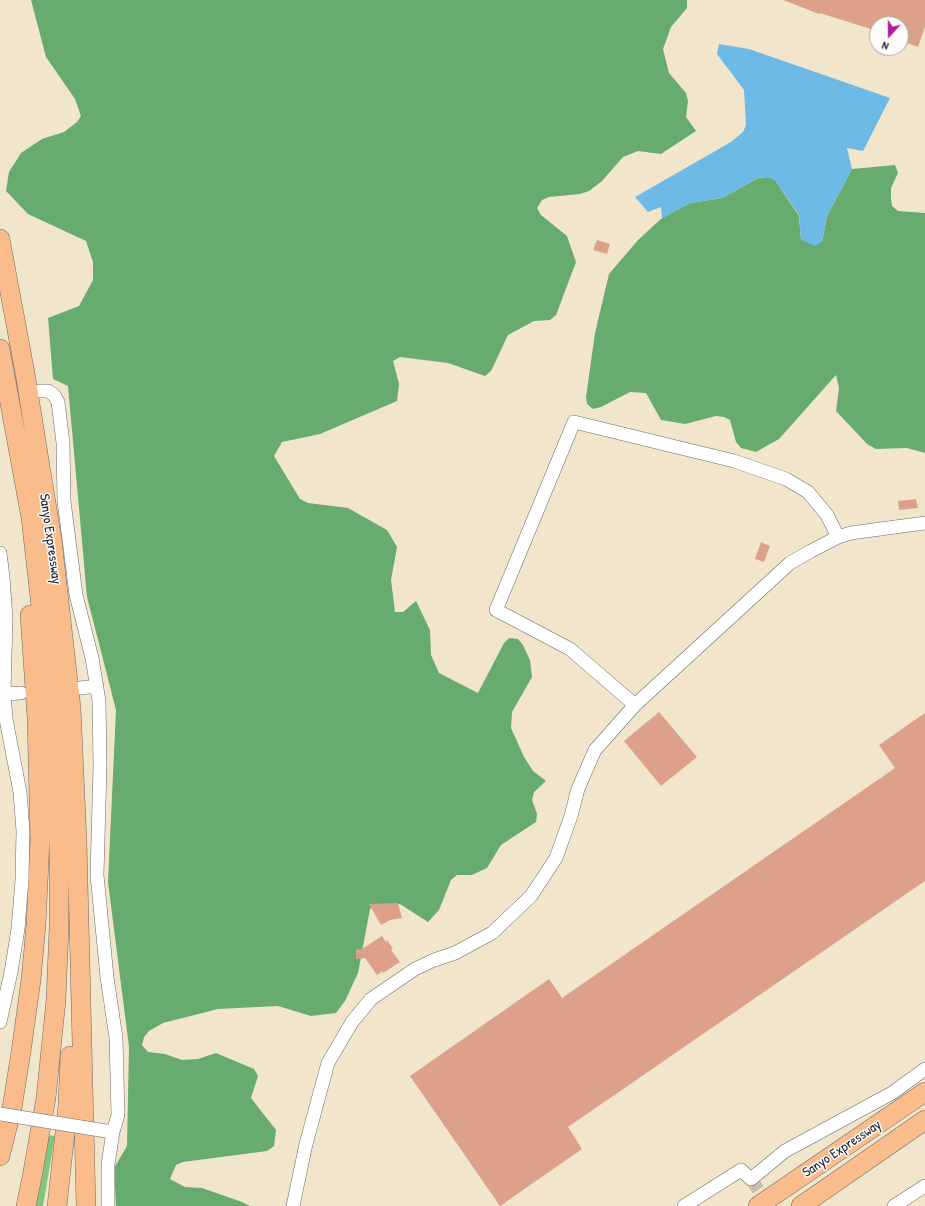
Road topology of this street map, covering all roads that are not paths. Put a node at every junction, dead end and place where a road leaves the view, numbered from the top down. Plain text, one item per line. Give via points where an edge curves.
1 (0, 239) edge
2 (0, 349) edge
3 (40, 391) dead end
4 (18, 446) junction
5 (925, 523) edge
6 (838, 537) junction
7 (0, 553) edge
8 (97, 686) junction
9 (80, 688) dead end
10 (21, 693) dead end
11 (4, 694) junction
12 (635, 705) junction
13 (77, 841) junction
14 (0, 1022) edge
15 (925, 1069) edge
16 (925, 1092) edge
17 (0, 1114) edge
18 (925, 1120) edge
19 (925, 1125) edge
20 (109, 1131) junction
21 (0, 1156) edge
22 (925, 1186) edge
23 (26, 1206) edge
24 (57, 1206) edge
25 (86, 1206) edge
26 (108, 1206) edge
27 (293, 1206) edge
28 (684, 1206) edge
29 (758, 1206) edge
30 (801, 1206) edge
31 (822, 1206) edge
32 (894, 1206) edge

1 - 13 highway, Sanyo Expressway via 52,540 71,708
2 - 4 highway
3 - 8 street via 48,391 58,402 63,443 64,501 76,595
4 - 21 highway via 20,519 37,718 40,838 32,980 12,1108
4 - 23 highway via 31,518 52,707 59,839 56,1000 46,1098
5 - 6 street
6 - 12 street via 790,563
6 - 12 street via 827,515 808,492 786,479 734,461 574,422 496,610 570,649
7 - 11 street via 6,620
8 - 9 street
8 - 20 street via 100,766 97,875 116,1038 118,1115
10 - 11 street
11 - 14 street via 6,719 20,792 23,831 18,929
12 - 27 street via 595,750 578,789 556,858 531,896 492,933 455,953 415,970 371,999 352,1022 328,1063 306,1144
13 - 24 highway via 68,1105
13 - 25 highway
15 - 28 street via 892,1092 785,1151 750,1179 741,1170
16 - 29 highway, Sanyo Expressway
17 - 20 street, bridge
18 - 30 highway, Sanyo Expressway
19 - 31 highway
20 - 26 street
22 - 32 street

